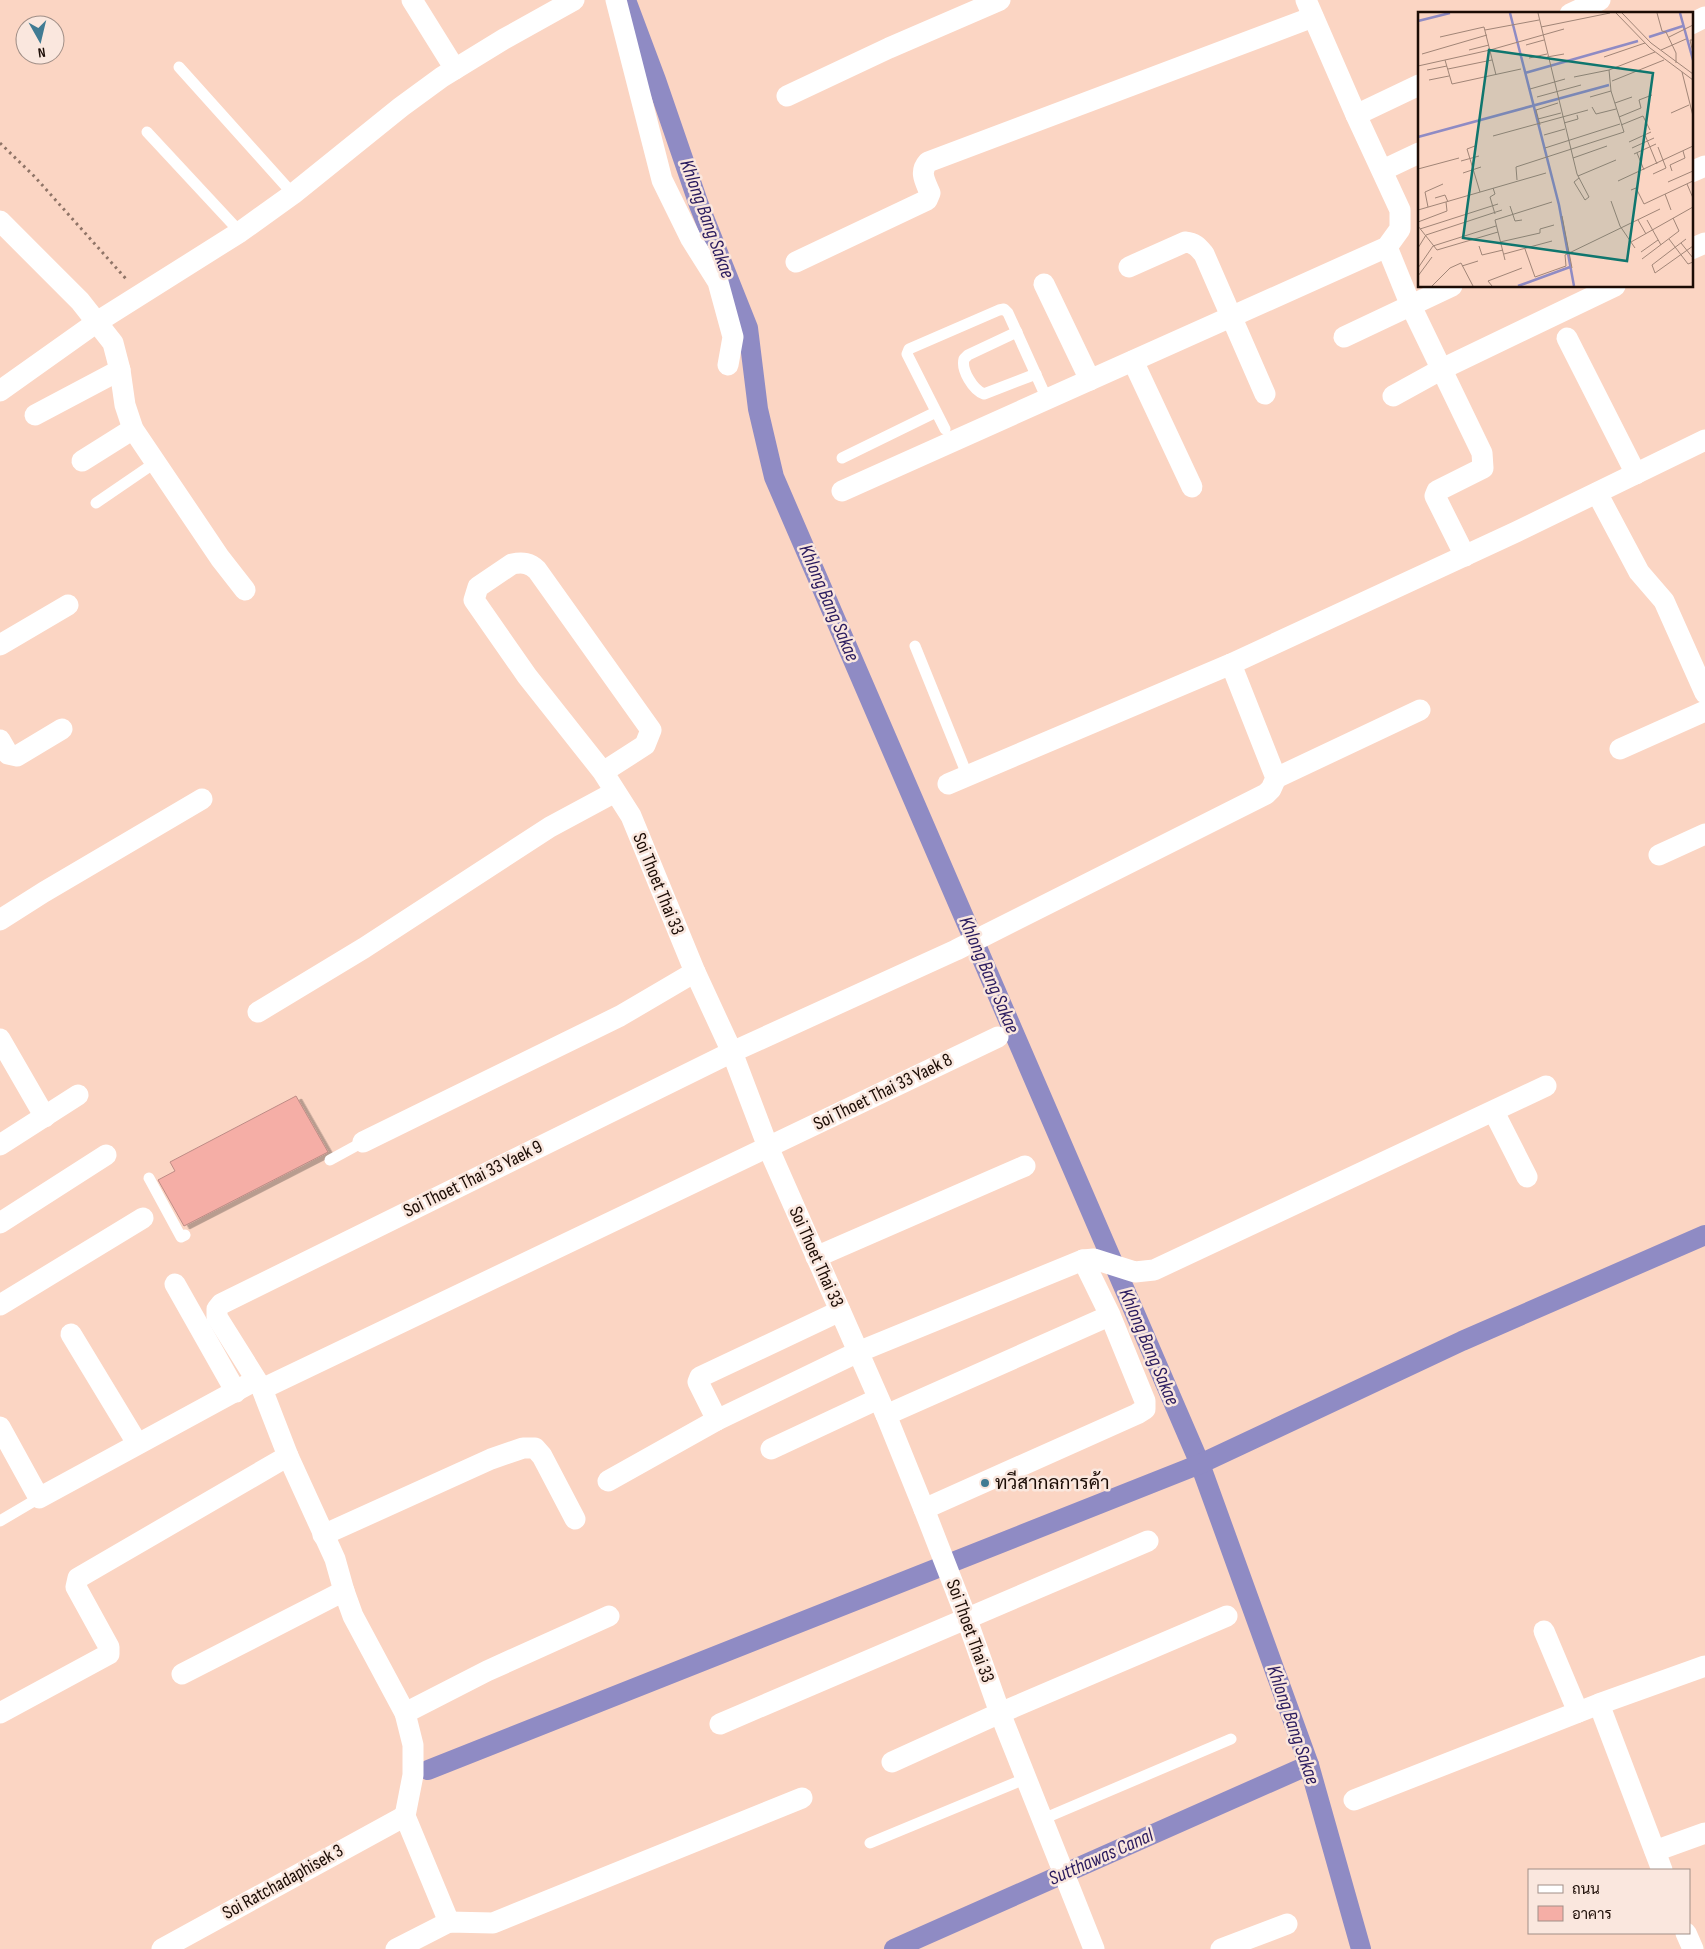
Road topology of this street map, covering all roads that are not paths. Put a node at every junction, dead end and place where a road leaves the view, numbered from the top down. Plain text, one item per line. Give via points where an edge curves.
1 (412, 0) edge
2 (574, 0) edge
3 (616, 0) edge
4 (1000, 0) edge
5 (1600, 0) edge
6 (1310, 9) edge
7 (1574, 12) edge
8 (1705, 17) edge
9 (1692, 24) edge
10 (180, 66) dead end
11 (455, 69) junction
12 (1418, 85) edge
13 (787, 96) dead end
14 (1356, 115) junction
15 (147, 132) dead end
16 (1418, 153) edge
17 (1705, 166) edge
18 (1383, 170) junction
19 (1692, 172) edge
20 (292, 194) junction
21 (0, 221) edge
22 (240, 232) junction
23 (1705, 243) edge
24 (1387, 247) junction
25 (1692, 250) edge
26 (796, 262) dead end
27 (1130, 267) dead end
28 (1044, 284) dead end
29 (1448, 288) edge
30 (1610, 288) edge
31 (1411, 306) junction
32 (1232, 317) junction
33 (97, 322) junction
34 (1017, 332) junction
35 (1344, 337) dead end
36 (1567, 338) dead end
37 (1133, 361) junction
38 (728, 365) dead end
39 (1442, 369) junction
40 (120, 370) junction
41 (1036, 374) junction
42 (1090, 380) junction
43 (0, 391) edge
44 (1265, 394) dead end
45 (1393, 396) dead end
46 (1047, 399) junction
47 (936, 412) junction
48 (35, 415) dead end
49 (133, 429) junction
50 (945, 429) dead end
51 (1705, 440) edge
52 (842, 458) dead end
53 (82, 461) dead end
54 (156, 462) junction
55 (1636, 474) junction
56 (1192, 487) dead end
57 (842, 490) dead end
58 (1597, 493) junction
59 (96, 503) dead end
60 (1465, 556) junction
61 (245, 590) dead end
62 (68, 605) dead end
63 (0, 645) edge
64 (915, 646) dead end
65 (1231, 664) junction
66 (1705, 693) edge
67 (1420, 710) dead end
68 (1705, 711) edge
69 (62, 728) dead end
70 (0, 740) edge
71 (1620, 748) dead end
72 (603, 772) junction
73 (968, 777) junction
74 (1276, 778) junction
75 (948, 784) dead end
76 (615, 792) junction
77 (202, 799) dead end
78 (1705, 834) edge
79 (1659, 855) dead end
80 (0, 920) edge
81 (694, 972) junction
82 (258, 1012) dead end
83 (998, 1037) dead end
84 (0, 1039) edge
85 (732, 1052) junction
86 (1546, 1086) dead end
87 (78, 1095) dead end
88 (1494, 1112) junction
89 (45, 1117) junction
90 (363, 1142) joint
91 (0, 1145) edge
92 (768, 1147) junction
93 (106, 1155) dead end
94 (330, 1160) dead end
95 (1025, 1166) dead end
96 (1527, 1177) dead end
97 (149, 1178) dead end
98 (143, 1218) dead end
99 (0, 1223) edge
100 (185, 1235) dead end
101 (816, 1257) junction
102 (1088, 1259) junction
103 (175, 1284) dead end
104 (0, 1305) edge
105 (840, 1311) junction
106 (1109, 1316) junction
107 (71, 1334) dead end
108 (858, 1352) junction
109 (259, 1384) junction
110 (236, 1392) junction
111 (882, 1407) junction
112 (717, 1420) junction
113 (0, 1426) edge
114 (137, 1443) junction
115 (771, 1449) dead end
116 (288, 1456) junction
117 (608, 1481) dead end
118 (39, 1498) junction
119 (924, 1509) junction
120 (575, 1519) dead end
121 (0, 1521) edge
122 (324, 1535) junction
123 (1148, 1541) dead end
124 (344, 1591) junction
125 (608, 1616) dead end
126 (1227, 1616) dead end
127 (966, 1617) junction
128 (1544, 1631) dead end
129 (1705, 1666) edge
130 (182, 1674) dead end
131 (1599, 1704) junction
132 (1578, 1712) junction
133 (0, 1713) edge
134 (405, 1713) junction
135 (1000, 1713) junction
136 (720, 1724) dead end
137 (1231, 1739) dead end
138 (892, 1762) dead end
139 (1027, 1778) junction
140 (802, 1798) dead end
141 (1354, 1800) dead end
142 (405, 1816) junction
143 (1043, 1819) junction
144 (1705, 1834) edge
145 (870, 1843) dead end
146 (1659, 1861) edge
147 (449, 1922) junction
148 (1287, 1924) dead end
149 (1686, 1934) edge
150 (162, 1949) edge
151 (396, 1949) edge
152 (1094, 1949) edge
153 (1221, 1949) edge
154 (1692, 1949) edge

1 - 11 street
2 - 11 street
3 - 38 street via 662,180 691,239 718,282 733,337
4 - 13 street
5 - 7 street
6 - 14 street
6 - 26 street via 928,162 922,172 930,194 927,200
8 - 9 street
10 - 20 lane
11 - 20 street via 401,107
12 - 14 street
14 - 18 street
15 - 22 lane
16 - 18 street
17 - 19 street
18 - 24 street via 1400,210 1400,230
20 - 22 street
21 - 33 street
22 - 33 street
23 - 25 street
24 - 31 street
24 - 32 street
27 - 32 street via 1176,245 1193,242 1204,254
28 - 42 street
29 - 31 street
30 - 39 street
31 - 35 street
31 - 39 street
32 - 37 street
32 - 44 street
33 - 40 street via 113,343
33 - 43 street
34 - 41 lane
34 - 41 lane via 968,355 963,365 976,390 984,394
34 - 47 lane via 1004,309 909,349 907,354
36 - 55 street
37 - 42 street
37 - 56 street
39 - 45 street
39 - 60 street via 1483,460 1482,468 1437,491 1435,496
40 - 48 street
40 - 49 street via 125,405
41 - 46 lane
42 - 46 street
46 - 57 street
47 - 50 lane
47 - 52 lane
49 - 53 street
49 - 54 street
51 - 55 street
54 - 59 lane
54 - 61 street
55 - 58 street
58 - 60 street
58 - 66 street via 1639,572 1664,601
60 - 65 street
62 - 63 street
64 - 73 lane
65 - 73 street
65 - 74 street
67 - 74 street
68 - 71 street
69 - 70 street via 17,756 8,754
72 - 72 street, Soi Thoet Thai 33 via 527,676 474,600 478,587 512,564 530,564 537,570 651,730 645,745
72 - 76 street, Soi Thoet Thai 33
73 - 75 street
74 - 85 street, Soi Thoet Thai 33 Yaek 9 via 1266,794 956,950
76 - 81 street, Soi Thoet Thai 33 via 631,816
76 - 82 street via 550,826 364,948
77 - 80 street
78 - 79 street
81 - 85 street, Soi Thoet Thai 33
81 - 90 street via 620,1016
83 - 92 street, Soi Thoet Thai 33 Yaek 8
84 - 89 street
85 - 92 street, Soi Thoet Thai 33
85 - 109 street, Soi Thoet Thai 33 Yaek 9 via 221,1304 217,1317
86 - 88 street
87 - 89 street
88 - 96 street
88 - 102 street via 1154,1270 1135,1272
89 - 91 street
90 - 94 lane
92 - 101 street, Soi Thoet Thai 33
92 - 109 street, Soi Thoet Thai 33 Yaek 8
93 - 99 street
95 - 101 street
97 - 100 lane via 181,1237
98 - 104 street
101 - 105 street, Soi Thoet Thai 33
102 - 106 street
102 - 108 street
103 - 110 street
105 - 108 street, Soi Thoet Thai 33
105 - 112 street via 700,1377 700,1388
106 - 111 street
106 - 119 street via 1145,1401 1145,1409
107 - 114 street
108 - 111 street, Soi Thoet Thai 33
108 - 112 street
109 - 110 street, Soi Thoet Thai 33 Yaek 8
109 - 116 street
110 - 114 street, Soi Thoet Thai 33 Yaek 8
111 - 115 street
111 - 119 street, Soi Thoet Thai 33
112 - 117 street
113 - 118 street
114 - 118 street, Soi Thoet Thai 33 Yaek 8
116 - 122 street
116 - 133 street via 78,1578 76,1587 110,1647 109,1654
118 - 121 lane
119 - 127 street, Soi Thoet Thai 33
120 - 122 street via 542,1456 535,1448 524,1448 491,1459
122 - 124 street
123 - 127 street
124 - 130 street
124 - 134 street via 353,1616
125 - 134 street via 487,1671
126 - 135 street
127 - 135 street, Soi Thoet Thai 33
127 - 136 street
128 - 132 street
129 - 131 street
131 - 132 street
131 - 146 street
132 - 141 street
134 - 142 street via 413,1760
135 - 138 street
135 - 139 street, Soi Thoet Thai 33
137 - 143 lane
139 - 143 street, Soi Thoet Thai 33
139 - 145 lane
140 - 147 street via 493,1923
142 - 147 street
142 - 150 street, Soi Ratchadaphisek 3
143 - 152 street, Soi Thoet Thai 33
144 - 146 street
147 - 151 street
148 - 153 street
149 - 154 street

